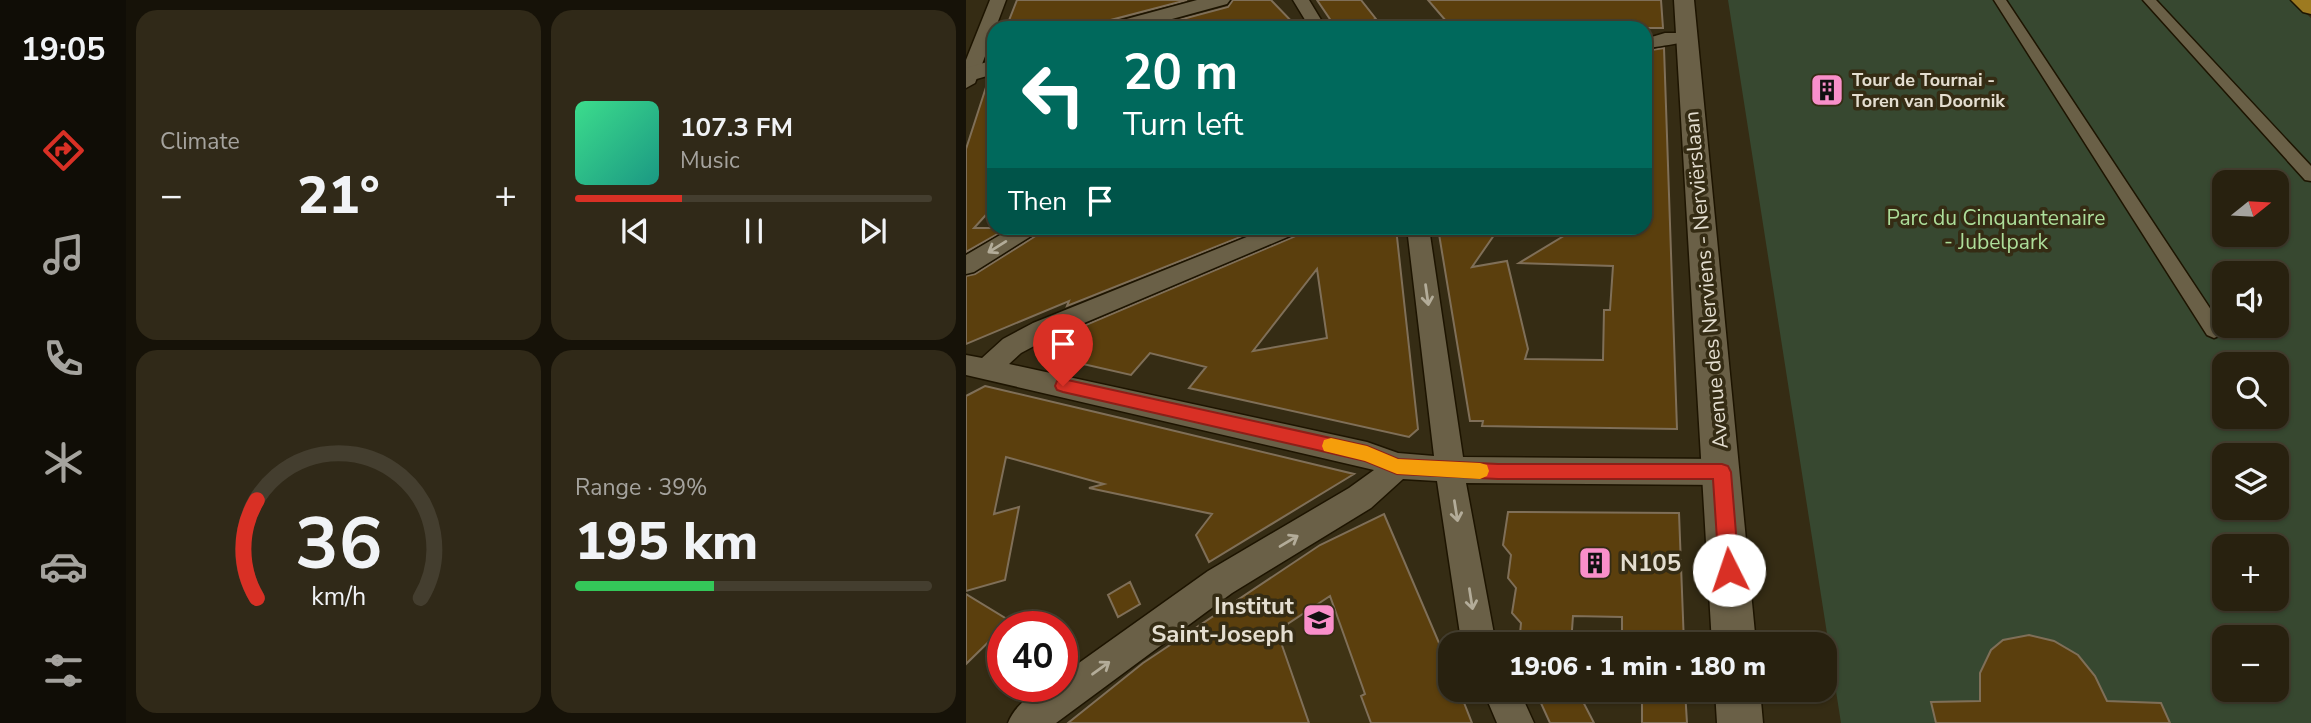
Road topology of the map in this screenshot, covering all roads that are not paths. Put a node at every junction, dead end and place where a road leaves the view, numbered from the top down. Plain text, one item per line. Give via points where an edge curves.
1 (998, 0) edge
2 (1216, 0) edge
3 (1301, 0) edge
4 (1684, 0) edge
5 (2000, 0) edge
6 (2149, 0) edge
7 (2303, 0) edge
8 (2311, 7) edge
9 (991, 21) edge
10 (1140, 21) edge
11 (1314, 21) edge
12 (987, 34) edge
13 (1652, 42) edge
14 (1687, 42) junction
15 (1652, 49) edge
16 (976, 69) edge
17 (2311, 176) edge
18 (1017, 235) edge
19 (1272, 235) edge
20 (1419, 235) edge
21 (966, 266) edge
22 (2212, 327) edge
23 (972, 367) edge
24 (1397, 467) junction
25 (1451, 469) junction
26 (1722, 472) junction
27 (1477, 632) edge
28 (1733, 632) edge
29 (1507, 702) edge
30 (1739, 702) edge
31 (1026, 723) edge
32 (1516, 723) edge
33 (1740, 723) edge

1 - 9 street
2 - 10 street
3 - 11 street
4 - 14 street, Avenue des Nerviens - Nerviërslaan
5 - 22 street
6 - 17 street
7 - 8 highway
12 - 16 street
13 - 14 street via 1665,38
14 - 15 street
14 - 26 street, Avenue des Nerviens - Nerviërslaan
18 -> 21 street
19 - 23 street via 1042,330
20 -> 25 street
23 - 24 street via 1367,454
24 - 25 street
31 -> 24 street via 1220,582 1360,498
25 - 26 street
25 -> 27 street
26 - 28 street, Avenue des Nerviens - Nerviërslaan
29 - 32 street
30 - 33 street

